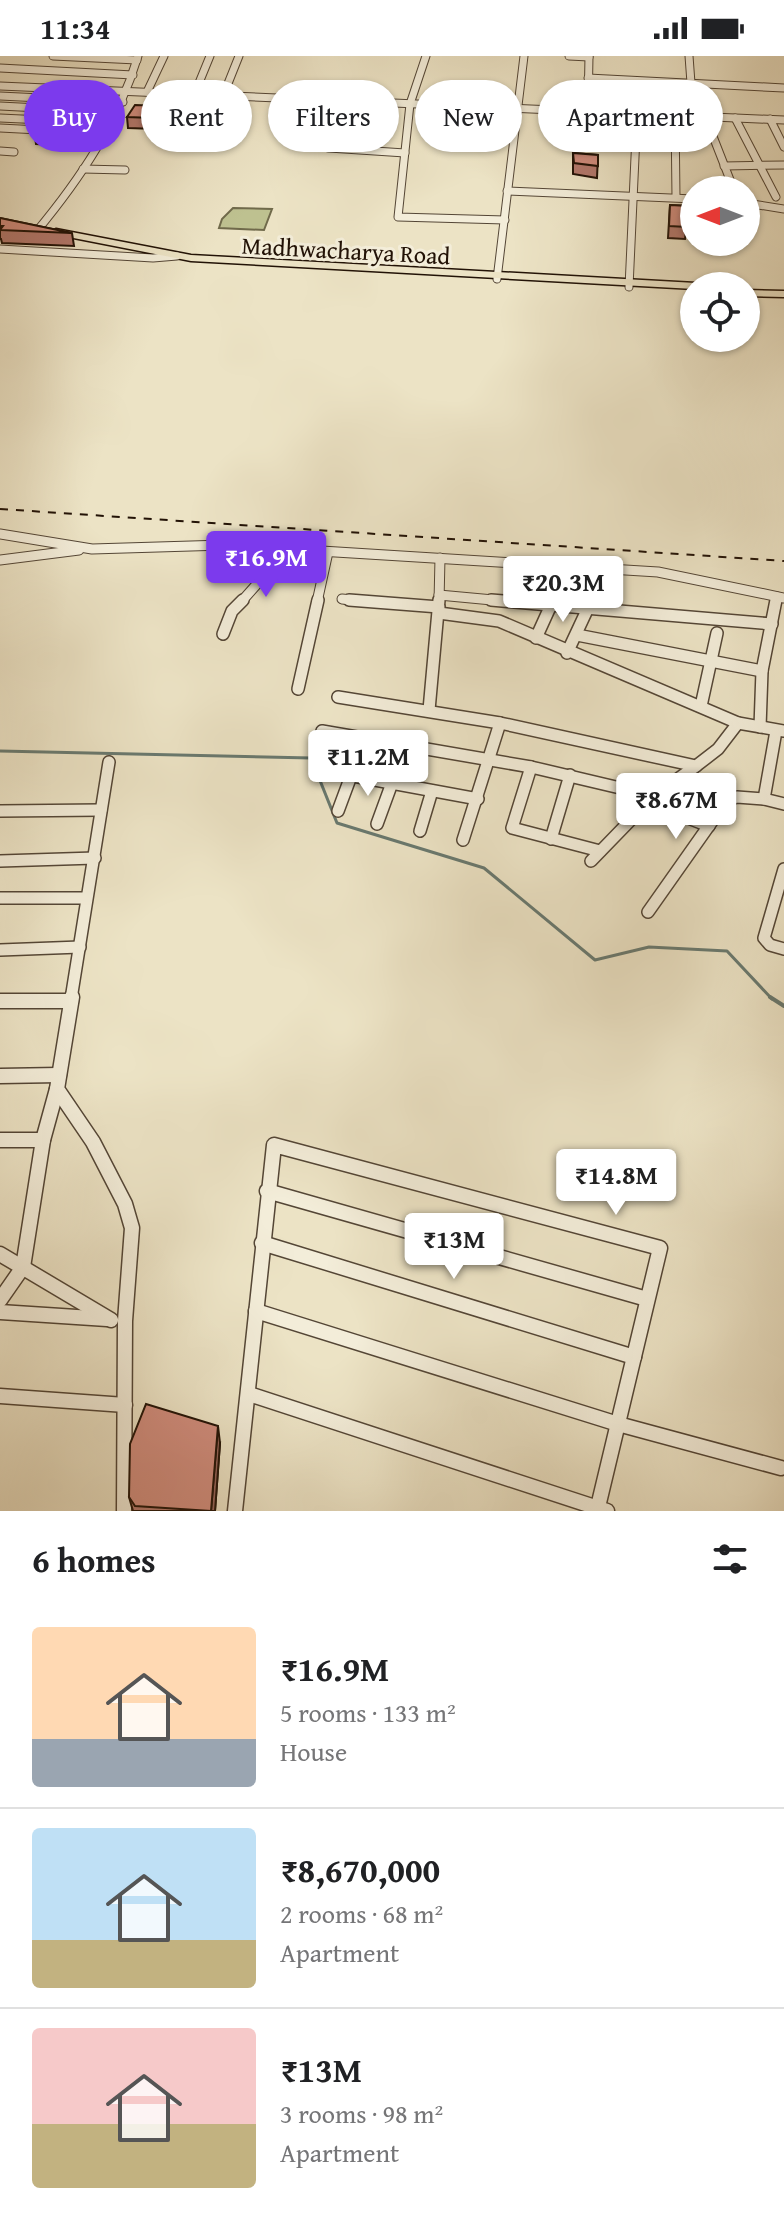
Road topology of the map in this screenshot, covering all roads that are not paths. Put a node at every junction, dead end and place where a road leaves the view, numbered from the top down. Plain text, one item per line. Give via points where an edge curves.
1 (51, 56) edge
2 (66, 56) edge
3 (164, 56) edge
4 (210, 56) edge
5 (239, 56) edge
6 (426, 56) edge
7 (524, 56) edge
8 (569, 56) edge
9 (589, 56) edge
10 (689, 56) edge
11 (137, 58) edge
12 (0, 68) edge
13 (38, 70) junction
14 (133, 75) junction
15 (588, 78) joint
16 (30, 80) edge
17 (153, 80) edge
18 (200, 80) edge
19 (229, 80) edge
20 (521, 80) edge
21 (629, 80) edge
22 (691, 80) edge
23 (723, 85) edge
24 (0, 86) edge
25 (24, 87) edge
26 (784, 88) edge
27 (125, 92) edge
28 (128, 92) junction
29 (141, 92) edge
30 (0, 96) edge
31 (24, 97) edge
32 (125, 98) edge
33 (399, 104) edge
34 (410, 104) junction
35 (415, 104) edge
36 (0, 106) edge
37 (24, 107) edge
38 (723, 117) edge
39 (0, 118) edge
40 (735, 118) junction
41 (24, 119) edge
42 (770, 119) junction
43 (784, 120) edge
44 (0, 128) edge
45 (24, 129) edge
46 (784, 147) edge
47 (0, 151) edge
48 (14, 152) dead end
49 (93, 152) edge
50 (390, 152) edge
51 (512, 152) edge
52 (636, 152) edge
53 (675, 152) edge
54 (719, 152) edge
55 (405, 153) junction
56 (784, 165) edge
57 (724, 166) junction
58 (758, 166) junction
59 (83, 169) junction
60 (125, 170) dead end
61 (728, 176) edge
62 (507, 191) junction
63 (635, 196) junction
64 (780, 196) edge
65 (676, 197) junction
66 (680, 197) edge
67 (760, 200) edge
68 (760, 205) edge
69 (784, 209) edge
70 (505, 220) junction
71 (22, 226) edge
72 (38, 230) junction
73 (0, 249) edge
74 (177, 256) junction
75 (153, 258) junction
76 (498, 277) junction
77 (630, 285) junction
78 (680, 287) edge
79 (760, 291) edge
80 (784, 292) edge
81 (0, 534) edge
82 (266, 547) junction
83 (92, 549) junction
84 (328, 552) junction
85 (440, 558) junction
86 (0, 560) edge
87 (439, 595) junction
88 (780, 597) edge
89 (342, 599) dead end
90 (551, 605) junction
91 (588, 608) junction
92 (439, 610) junction
93 (772, 624) junction
94 (717, 633) dead end
95 (223, 634) dead end
96 (577, 635) junction
97 (536, 638) junction
98 (567, 653) junction
99 (711, 661) junction
100 (762, 671) junction
101 (298, 689) dead end
102 (338, 697) dead end
103 (701, 706) junction
104 (429, 710) junction
105 (500, 723) junction
106 (738, 723) junction
107 (760, 727) junction
108 (322, 731) dead end
109 (780, 731) edge
110 (491, 760) junction
111 (109, 762) dead end
112 (696, 766) junction
113 (531, 767) junction
114 (337, 773) dead end
115 (570, 775) junction
116 (351, 776) junction
117 (392, 783) junction
118 (432, 791) junction
119 (478, 799) junction
120 (650, 799) junction
121 (764, 799) junction
122 (784, 804) edge
123 (101, 810) junction
124 (0, 811) edge
125 (338, 811) dead end
126 (377, 824) dead end
127 (709, 826) junction
128 (420, 831) dead end
129 (551, 839) junction
130 (463, 840) dead end
131 (600, 851) junction
132 (95, 858) junction
133 (0, 861) edge
134 (591, 861) dead end
135 (784, 869) edge
136 (0, 898) edge
137 (86, 898) junction
138 (780, 898) edge
139 (648, 912) dead end
140 (80, 947) junction
141 (784, 949) edge
142 (0, 950) edge
143 (0, 1001) edge
144 (71, 1001) junction
145 (0, 1076) edge
146 (58, 1082) junction
147 (0, 1140) edge
148 (43, 1140) junction
149 (267, 1191) junction
150 (262, 1243) junction
151 (0, 1254) edge
152 (23, 1267) junction
153 (647, 1299) junction
154 (0, 1300) edge
155 (256, 1311) junction
156 (0, 1312) edge
157 (118, 1320) junction
158 (634, 1357) junction
159 (249, 1394) junction
160 (0, 1396) edge
161 (125, 1405) junction
162 (618, 1424) junction
163 (781, 1468) dead end
164 (601, 1510) edge
165 (124, 1511) edge
166 (235, 1511) edge

1 - 2 street
1 - 13 street
2 - 11 street
3 - 17 street
4 - 18 street
5 - 19 street
6 - 34 street
7 - 20 street
8 - 9 street
9 - 15 street
10 - 22 street
11 - 14 street
12 - 13 street
13 - 14 street
13 - 16 street
14 - 28 street
15 - 21 street
23 - 26 street
24 - 25 street
27 - 28 street
28 - 29 street
28 - 32 street
30 - 31 street
33 - 34 street
34 - 35 street
34 - 55 street
36 - 37 street
38 - 40 street
39 - 41 street
40 - 42 street
40 - 58 street
42 - 43 street
42 - 46 street
44 - 45 street
47 - 48 street
49 - 59 street
50 - 55 street
51 - 62 street
52 - 63 street
53 - 65 street
54 - 57 street
55 - 70 street via 398,217
56 - 58 street
57 - 58 street
57 - 61 street
58 - 64 street
59 - 60 street
59 - 72 street
62 - 63 street
62 - 70 street
63 - 65 street
63 - 77 street
64 - 67 street
65 - 66 street
68 - 69 street
70 - 76 street
71 - 72 main road, Madhwacharya Road
72 - 74 main road, Madhwacharya Road
72 - 75 main road, Madhwacharya Road
73 - 75 street
74 - 75 street
74 - 76 main road, Madhwacharya Road
75 - 76 main road, Madhwacharya Road
76 - 77 main road, Madhwacharya Road
77 - 78 main road, Madhwacharya Road
79 - 80 main road
81 - 83 street
82 - 83 street
82 - 84 street
82 - 95 street via 257,584 232,611
83 - 86 street
84 - 85 street
84 - 101 street
85 - 87 street
85 - 88 street via 658,572
87 - 90 street
87 - 92 street
88 - 93 street
89 - 92 street
90 - 91 street
90 - 97 street
91 - 93 street
91 - 96 street
92 - 97 street via 499,621
92 - 104 street
93 - 100 street
94 - 99 street
96 - 98 street
96 - 99 street
97 - 98 street
98 - 103 street
99 - 100 street
99 - 103 street
100 - 107 street
102 - 104 street
103 - 106 street
104 - 105 street
105 - 110 street
105 - 112 street
106 - 107 street
106 - 112 street
107 - 109 street
108 - 110 street
109 - 121 street
110 - 113 street
110 - 119 street
111 - 123 street
112 - 120 street
113 - 115 street
113 - 129 street via 512,828
114 - 116 street
115 - 120 street
115 - 129 street
116 - 117 street
116 - 125 street
117 - 118 street
117 - 126 street
118 - 119 street
118 - 128 street
119 - 130 street
120 - 127 street
120 - 131 street
121 - 122 street
121 - 127 street via 731,797
123 - 124 street
123 - 132 street
127 - 139 street
129 - 131 street
131 - 134 street
132 - 133 street
132 - 137 street
135 - 138 street
136 - 137 street
137 - 140 street
138 - 141 street via 764,938
140 - 142 street
140 - 144 street
143 - 144 street
144 - 146 street
145 - 146 street
146 - 148 street
146 - 157 street via 125,1204 132,1228
147 - 148 street
148 - 152 street
149 - 150 street
149 - 153 street
149 - 153 street via 274,1145 660,1248
150 - 155 street
150 - 158 street
151 - 152 street
152 - 154 street
152 - 157 street
153 - 158 street
155 - 159 street
155 - 162 street
156 - 157 street
157 - 161 street
158 - 162 street
159 - 164 street
159 - 166 street
160 - 161 street
161 - 165 street
162 - 163 street
162 - 164 street

